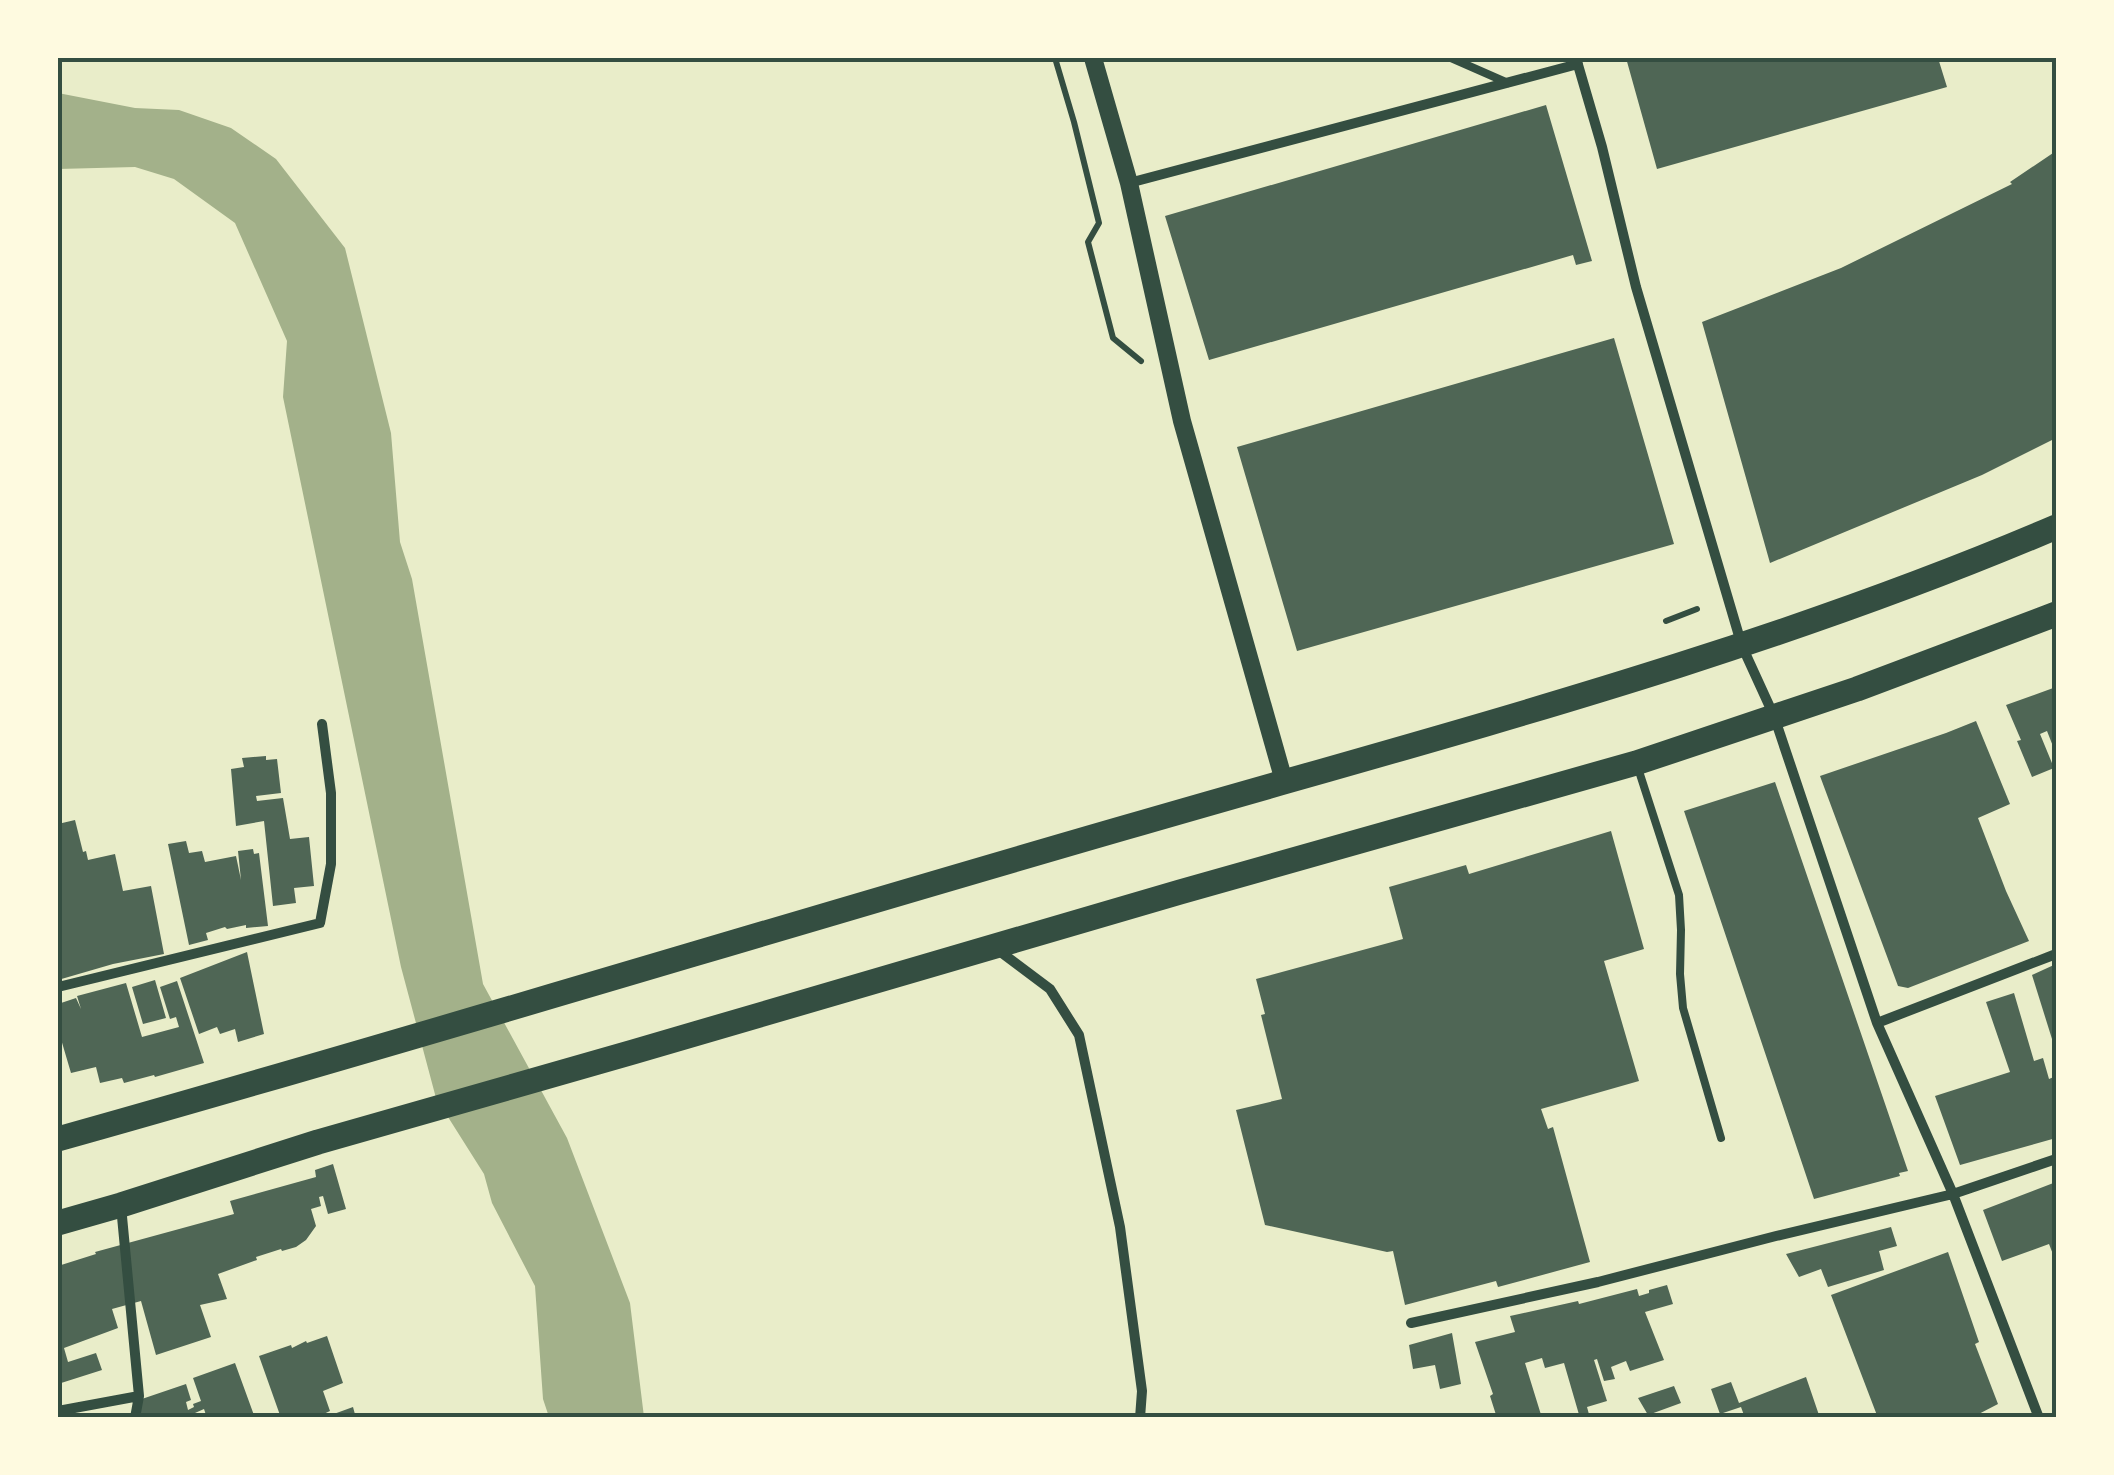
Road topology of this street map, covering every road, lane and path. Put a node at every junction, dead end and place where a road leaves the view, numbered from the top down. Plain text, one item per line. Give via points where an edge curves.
1 (1092, 58) edge
2 (1451, 58) edge
3 (1577, 61) edge
4 (1508, 82) junction
5 (1130, 183) junction
6 (2056, 527) edge
7 (1697, 610) dead end
8 (2056, 614) edge
9 (1666, 620) dead end
10 (1742, 646) junction
11 (1774, 716) junction
12 (322, 724) dead end
13 (1636, 762) junction
14 (1284, 781) junction
15 (993, 946) junction
16 (2056, 954) edge
17 (58, 987) edge
18 (1877, 1023) junction
19 (1721, 1138) dead end
20 (58, 1139) edge
21 (2056, 1159) edge
22 (1953, 1194) junction
23 (121, 1205) junction
24 (58, 1223) edge
25 (1411, 1323) dead end
26 (139, 1396) junction
27 (58, 1411) edge
28 (2038, 1417) edge
29 (135, 1418) edge
30 (1140, 1418) edge

1 - 5 street
2 - 4 lane
3 - 4 street
3 - 10 street
4 - 5 street
5 - 14 street via 1182,420
6 - 10 main road
7 - 9 path
8 - 11 main road
10 - 11 street
10 - 14 main road
11 - 13 main road
11 - 18 street
12 - 17 street via 331,864 320,923
13 - 15 main road
13 - 19 lane via 1679,895 1682,1008
14 - 20 main road
15 - 23 main road
15 - 30 street via 1050,989 1078,1035 1120,1226
16 - 18 street
18 - 22 street
21 - 22 street
22 - 25 street
22 - 28 street
23 - 24 main road
23 - 26 street
26 - 27 street
26 - 29 street

